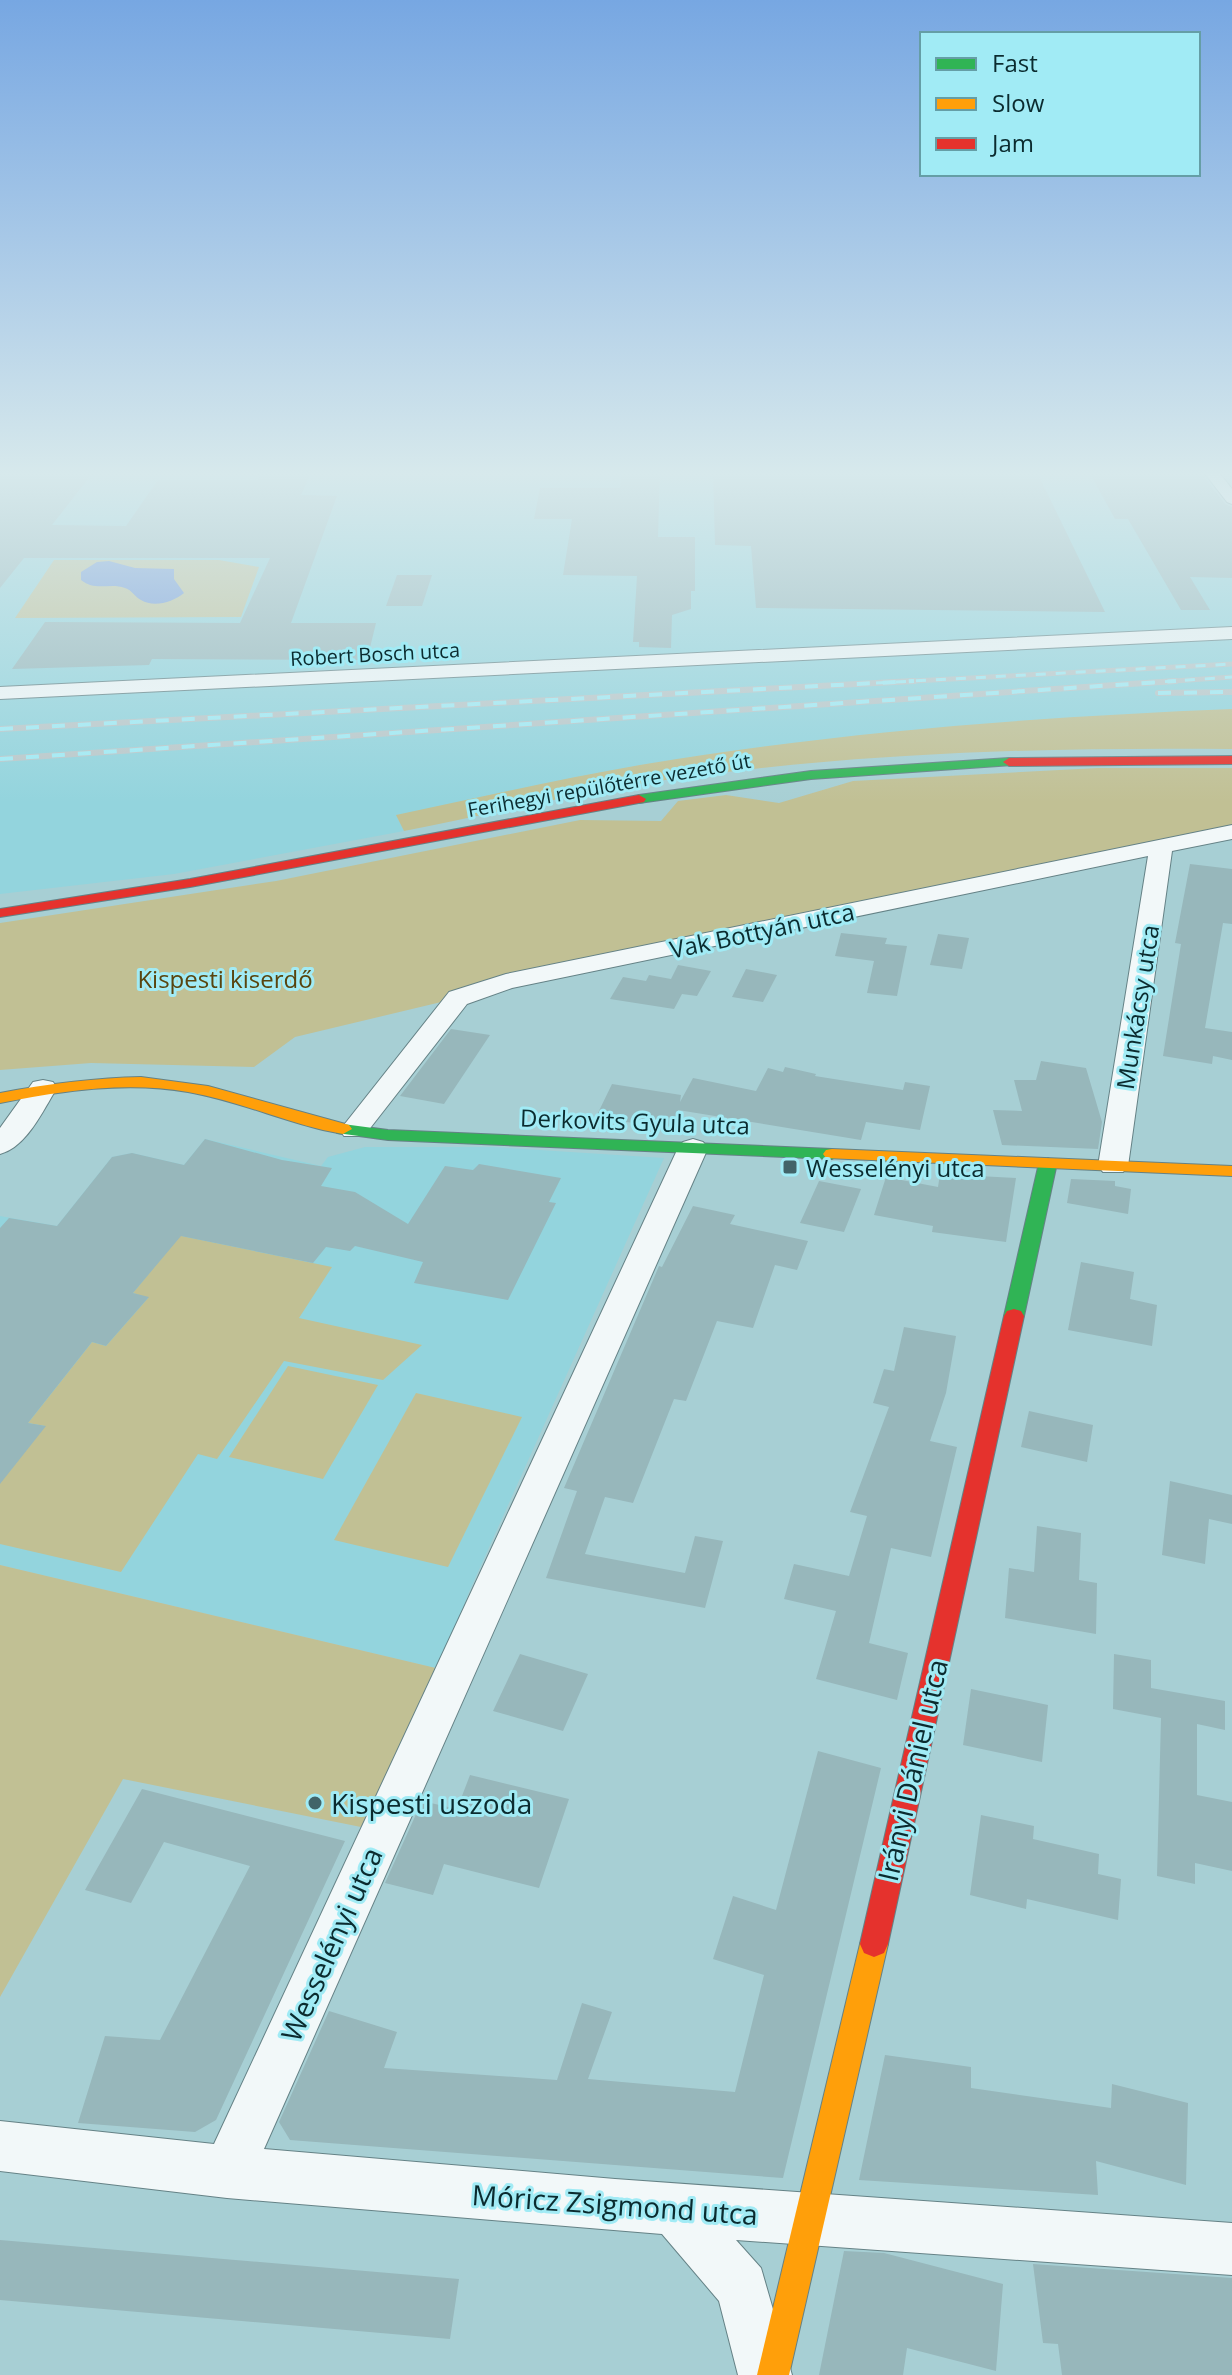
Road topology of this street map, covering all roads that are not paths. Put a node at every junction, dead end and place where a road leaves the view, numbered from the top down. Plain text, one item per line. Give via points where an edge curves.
1 (1232, 633) edge
2 (0, 693) edge
3 (1232, 760) edge
4 (1232, 832) edge
5 (1161, 848) junction
6 (0, 913) edge
7 (43, 1088) junction
8 (0, 1098) edge
9 (354, 1130) junction
10 (0, 1145) edge
11 (693, 1148) junction
12 (1048, 1163) junction
13 (1113, 1166) junction
14 (1232, 1171) edge
15 (0, 2146) edge
16 (227, 2173) junction
17 (675, 2210) junction
18 (812, 2219) junction
19 (1232, 2249) edge
20 (765, 2375) edge
21 (773, 2375) edge

1 - 2 street, Robert Bosch utca
3 - 6 street, Ferihegyi repülőtérre vezető út via 1042,761 751,782 214,880
4 - 5 street, Vak Bottyán utca
5 - 9 street, Vak Bottyán utca via 506,982 458,998
5 - 13 street, Munkácsy utca
7 - 8 street
7 - 9 street, Derkovits Gyula utca via 137,1081 191,1087 311,1124
7 - 10 street
9 - 11 street, Derkovits Gyula utca
11 - 12 street, Derkovits Gyula utca
11 - 16 street, Wesselényi utca
12 - 13 street, Derkovits Gyula utca
12 - 18 street, Irányi Dániel utca
13 - 14 street, Derkovits Gyula utca
15 - 16 street, Móricz Zsigmond utca
16 - 17 street, Móricz Zsigmond utca
17 - 18 street, Móricz Zsigmond utca
17 - 20 street via 742,2287
18 - 19 street, Móricz Zsigmond utca
18 - 21 street, Irányi Dániel utca

